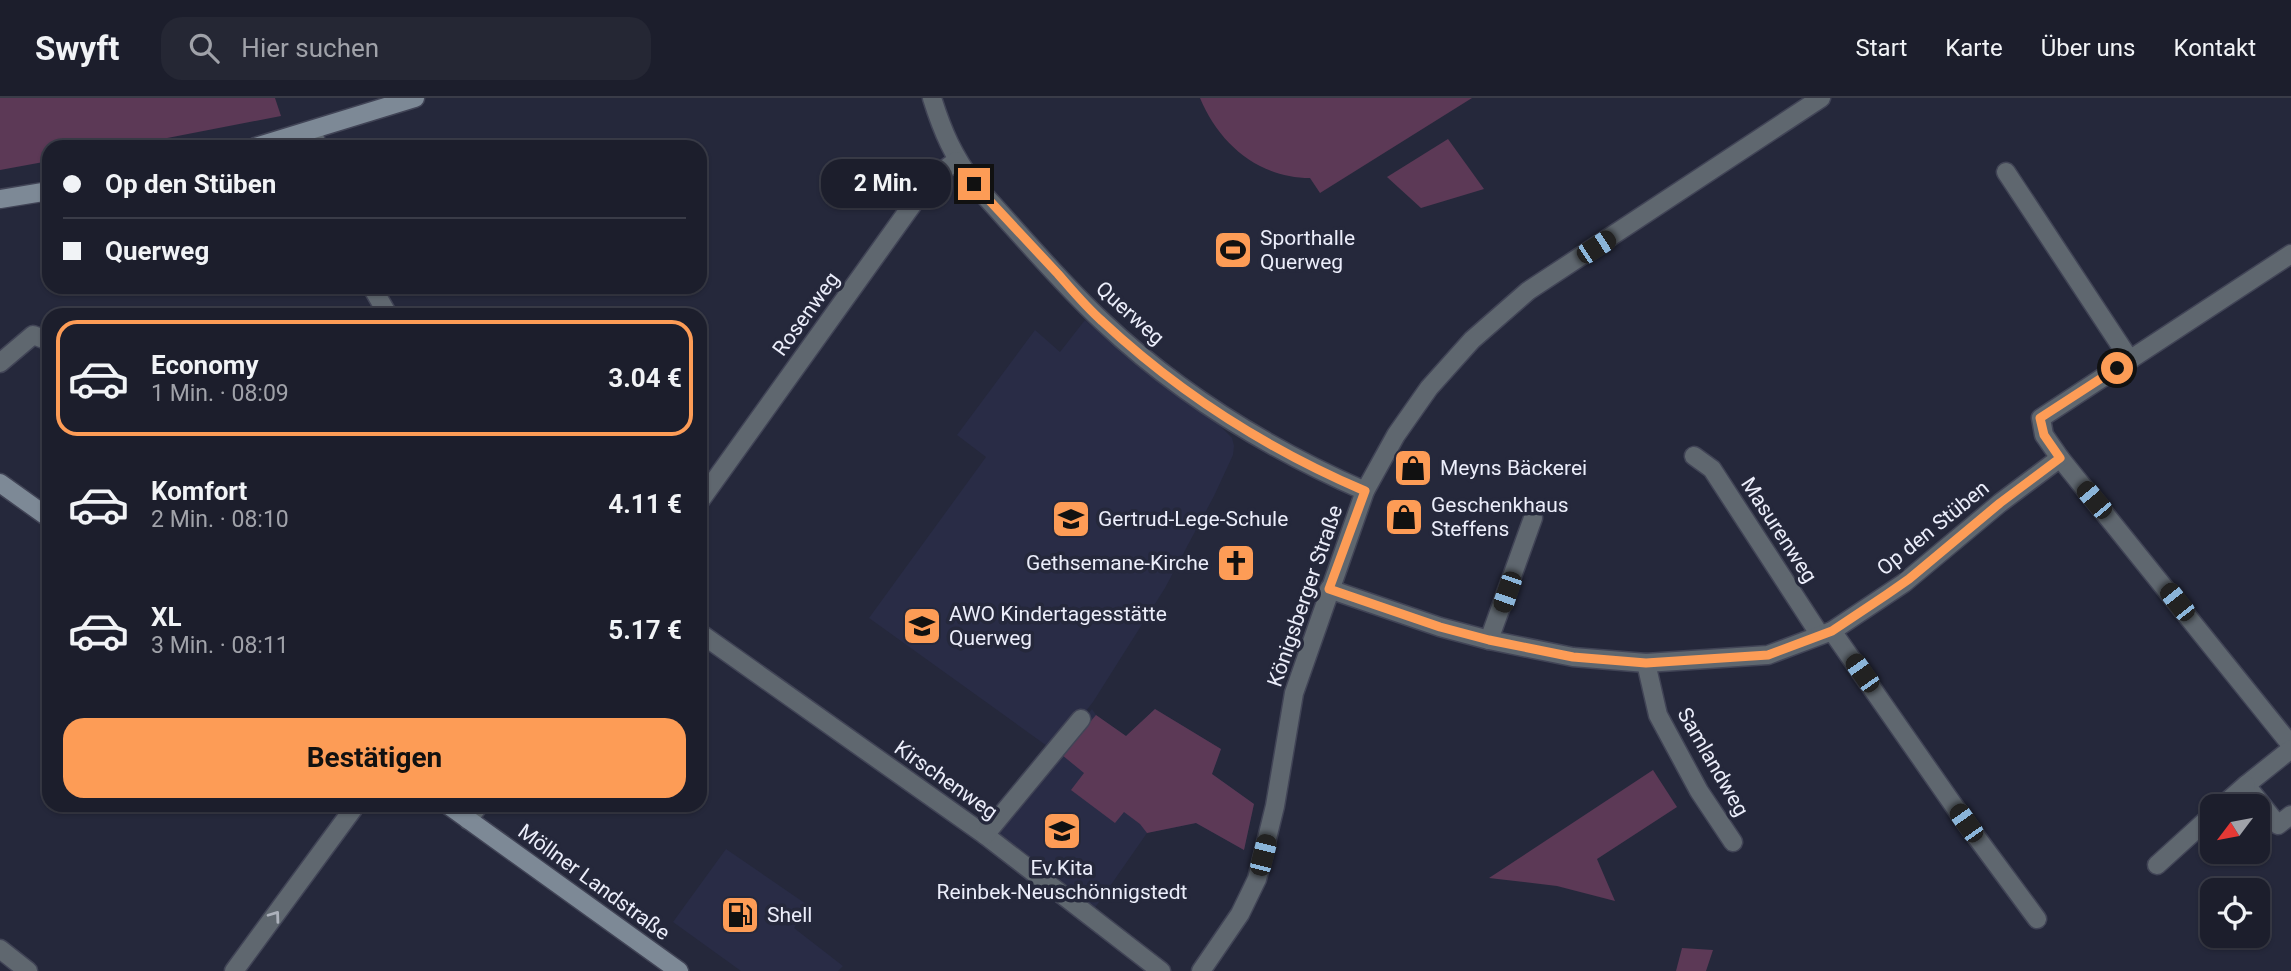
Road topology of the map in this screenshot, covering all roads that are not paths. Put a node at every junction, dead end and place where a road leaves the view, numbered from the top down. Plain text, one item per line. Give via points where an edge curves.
1 (415, 98) edge
2 (932, 98) edge
3 (1821, 98) edge
4 (315, 139) edge
5 (956, 160) junction
6 (2006, 172) dead end
7 (42, 192) edge
8 (0, 199) edge
9 (2291, 254) edge
10 (42, 338) edge
11 (2130, 360) junction
12 (0, 363) edge
13 (1694, 456) dead end
14 (2060, 458) junction
15 (0, 483) edge
16 (707, 491) edge
17 (1365, 491) junction
18 (42, 513) edge
19 (1533, 518) dead end
20 (1329, 589) junction
21 (1826, 633) junction
22 (707, 638) edge
23 (1489, 640) junction
24 (1646, 663) junction
25 (1081, 719) dead end
26 (2291, 747) edge
27 (2246, 785) junction
28 (2236, 794) edge
29 (351, 812) edge
30 (457, 812) edge
31 (474, 812) edge
32 (2291, 815) edge
33 (468, 820) junction
34 (2200, 826) edge
35 (985, 835) junction
36 (1733, 842) dead end
37 (2157, 865) dead end
38 (2037, 919) dead end
39 (0, 949) edge
40 (28, 971) edge
41 (234, 971) edge
42 (679, 971) edge
43 (1161, 971) edge
44 (1201, 971) edge

1 - 4 main road
2 - 5 street, Querweg
3 - 17 street, Königsberger Straße via 1528,291 1472,340 1429,388
5 - 16 street, Rosenweg via 930,180
5 - 17 street, Querweg via 1102,321 1167,376 1239,425 1320,472
6 - 11 street
7 - 8 main road
9 - 11 street
10 - 12 street via 33,335
11 - 14 street via 2040,418 2044,435
13 - 21 street, Masurenweg via 1712,469
14 - 21 street, Op den Stüben via 1904,583
14 - 26 street
15 - 18 main road
17 - 20 street, Königsberger Straße
19 - 23 street
20 - 23 street, Op den Stüben
20 - 44 street, Königsberger Straße via 1294,693 1257,879 1240,914
21 - 24 street, Op den Stüben via 1768,655
21 - 38 street, Masurenweg
22 - 35 street, Kirschenweg
23 - 24 street, Op den Stüben via 1573,657
24 - 36 street, Samlandweg via 1658,715
25 - 35 street
26 - 27 street
27 - 28 street
27 - 32 street via 2278,825
41 -> 29 street
30 - 33 main road, Möllner Landstraße
31 - 33 street
33 - 42 main road, Möllner Landstraße
34 - 37 street
35 - 43 street, Kirschenweg
39 - 40 street

